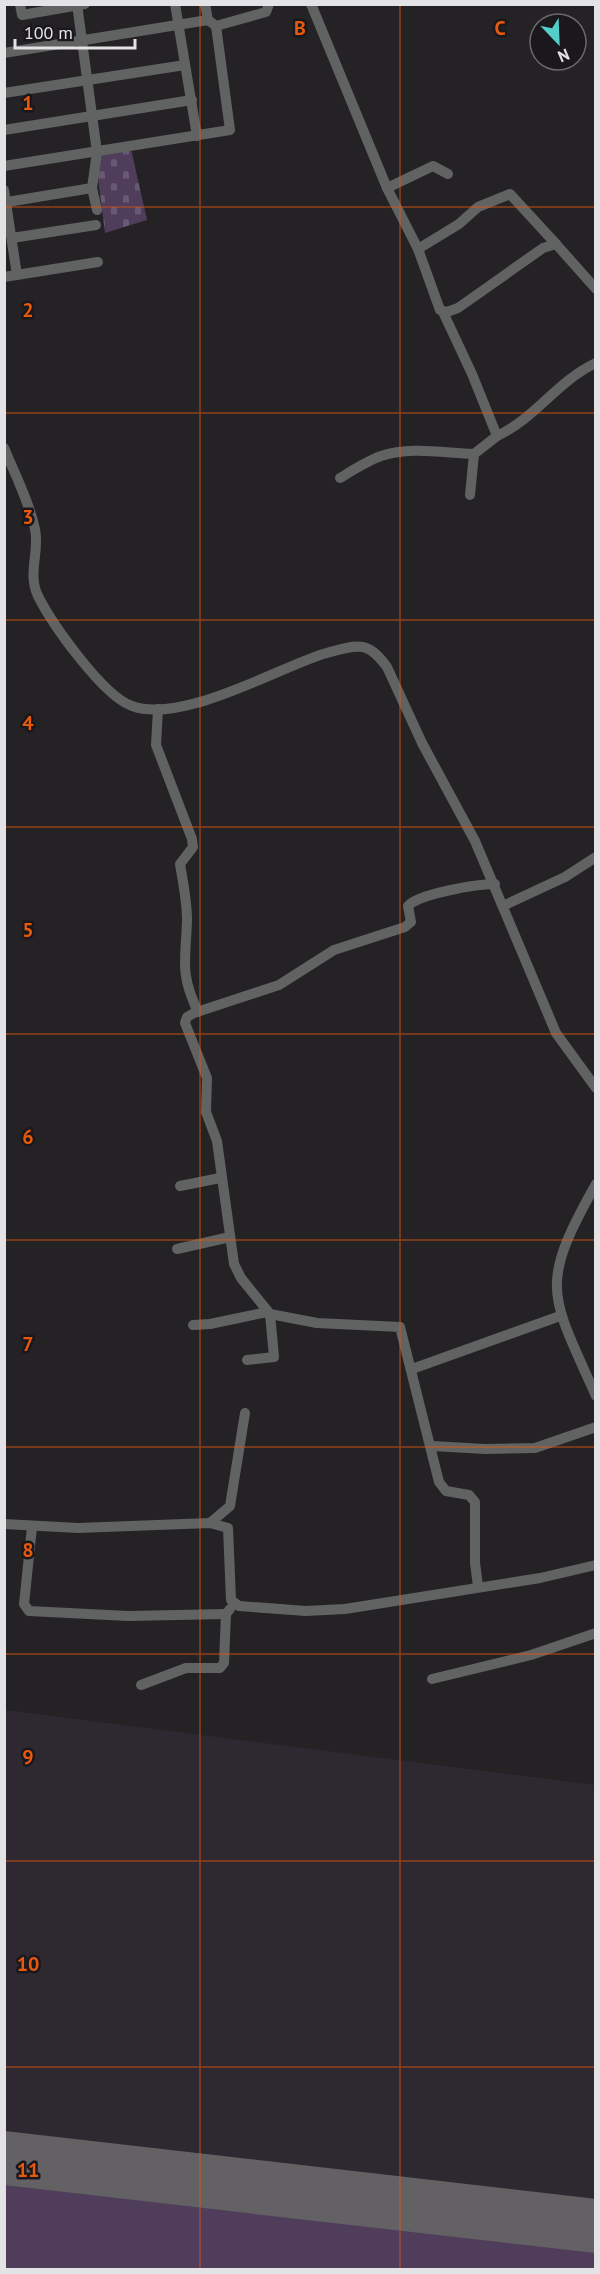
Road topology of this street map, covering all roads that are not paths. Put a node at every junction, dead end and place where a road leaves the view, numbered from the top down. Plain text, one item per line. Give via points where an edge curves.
1 (20, 4) edge
2 (175, 4) edge
3 (205, 4) edge
4 (269, 4) edge
5 (311, 4) edge
6 (80, 5) edge
7 (212, 23) junction
8 (179, 26) junction
9 (82, 39) junction
10 (4, 53) edge
11 (185, 65) junction
12 (87, 80) junction
13 (4, 93) edge
14 (192, 100) junction
15 (92, 116) junction
16 (4, 130) edge
17 (197, 136) junction
18 (97, 152) junction
19 (4, 166) edge
20 (448, 174) dead end
21 (92, 188) junction
22 (387, 188) junction
23 (4, 190) edge
24 (7, 202) junction
25 (97, 210) dead end
26 (96, 225) dead end
27 (12, 238) junction
28 (556, 244) junction
29 (418, 249) junction
30 (98, 262) dead end
31 (17, 275) junction
32 (4, 277) edge
33 (596, 289) edge
34 (442, 312) junction
35 (596, 363) edge
36 (497, 436) junction
37 (4, 448) edge
38 (474, 454) junction
39 (340, 478) dead end
40 (470, 495) dead end
41 (158, 709) junction
42 (596, 857) edge
43 (495, 884) junction
44 (505, 905) junction
45 (198, 1012) junction
46 (596, 1088) edge
47 (220, 1178) junction
48 (596, 1184) edge
49 (180, 1186) dead end
50 (230, 1237) junction
51 (177, 1249) dead end
52 (268, 1313) junction
53 (560, 1316) junction
54 (193, 1325) dead end
55 (247, 1360) dead end
56 (412, 1369) junction
57 (596, 1396) edge
58 (245, 1413) dead end
59 (596, 1427) edge
60 (432, 1446) junction
61 (230, 1506) junction
62 (210, 1523) junction
63 (4, 1524) edge
64 (32, 1527) junction
65 (228, 1528) junction
66 (596, 1565) edge
67 (478, 1586) junction
68 (233, 1604) junction
69 (226, 1614) junction
70 (596, 1633) edge
71 (432, 1679) dead end
72 (141, 1685) dead end

1 - 6 street via 22,15
2 - 8 street
3 - 7 street
4 - 7 street via 266,12
5 - 22 street
6 - 9 street
7 - 8 street
7 - 17 street via 231,127 226,132
8 - 9 street
8 - 11 street
9 - 10 street
9 - 12 street
11 - 12 street
11 - 14 street
12 - 13 street
12 - 15 street
14 - 15 street
14 - 17 street
15 - 16 street
15 - 18 street
17 - 18 street
18 - 19 street
18 - 21 street
20 - 22 street via 434,166
21 - 24 street
21 - 25 street
22 - 29 street
23 - 24 street
24 - 27 street
26 - 27 street
27 - 31 street
28 - 29 street via 510,194 478,207 459,224
28 - 33 street
28 - 34 street via 543,248 470,301
29 - 34 street
30 - 31 street
31 - 32 street
34 - 36 street
35 - 36 street via 565,380 533,413
36 - 38 street
37 - 41 street via 35,530 32,573 39,598 111,694 133,707
38 - 39 street via 392,453
38 - 40 street
41 - 43 street via 226,693 333,651 366,647 387,667
41 - 45 street via 156,746 192,839 193,847 180,864 187,912 183,954 184,975
42 - 44 street via 565,877
43 - 44 street
43 - 45 street via 455,889 416,900 408,906 411,922 405,927 334,950 279,986
44 - 46 street via 556,1033
45 - 47 street via 187,1017 185,1023 207,1078 206,1112 216,1141
47 - 49 street
47 - 50 street
48 - 53 street via 561,1251 555,1290
50 - 51 street
50 - 52 street via 237,1271
52 - 54 street
52 - 55 street via 274,1357
52 - 56 street via 317,1323 399,1326
53 - 56 street
53 - 57 street
56 - 60 street
58 - 61 street
59 - 60 street via 535,1448
60 - 67 street via 441,1487 469,1495 475,1502
61 - 62 street
61 - 65 street
62 - 64 street
62 - 65 street
63 - 64 street
64 - 69 street via 24,1604 29,1611 108,1616
65 - 68 street
66 - 67 street via 548,1577
67 - 68 street via 326,1611
68 - 69 street
69 - 72 street via 224,1663 220,1668 186,1668
70 - 71 street via 531,1655

